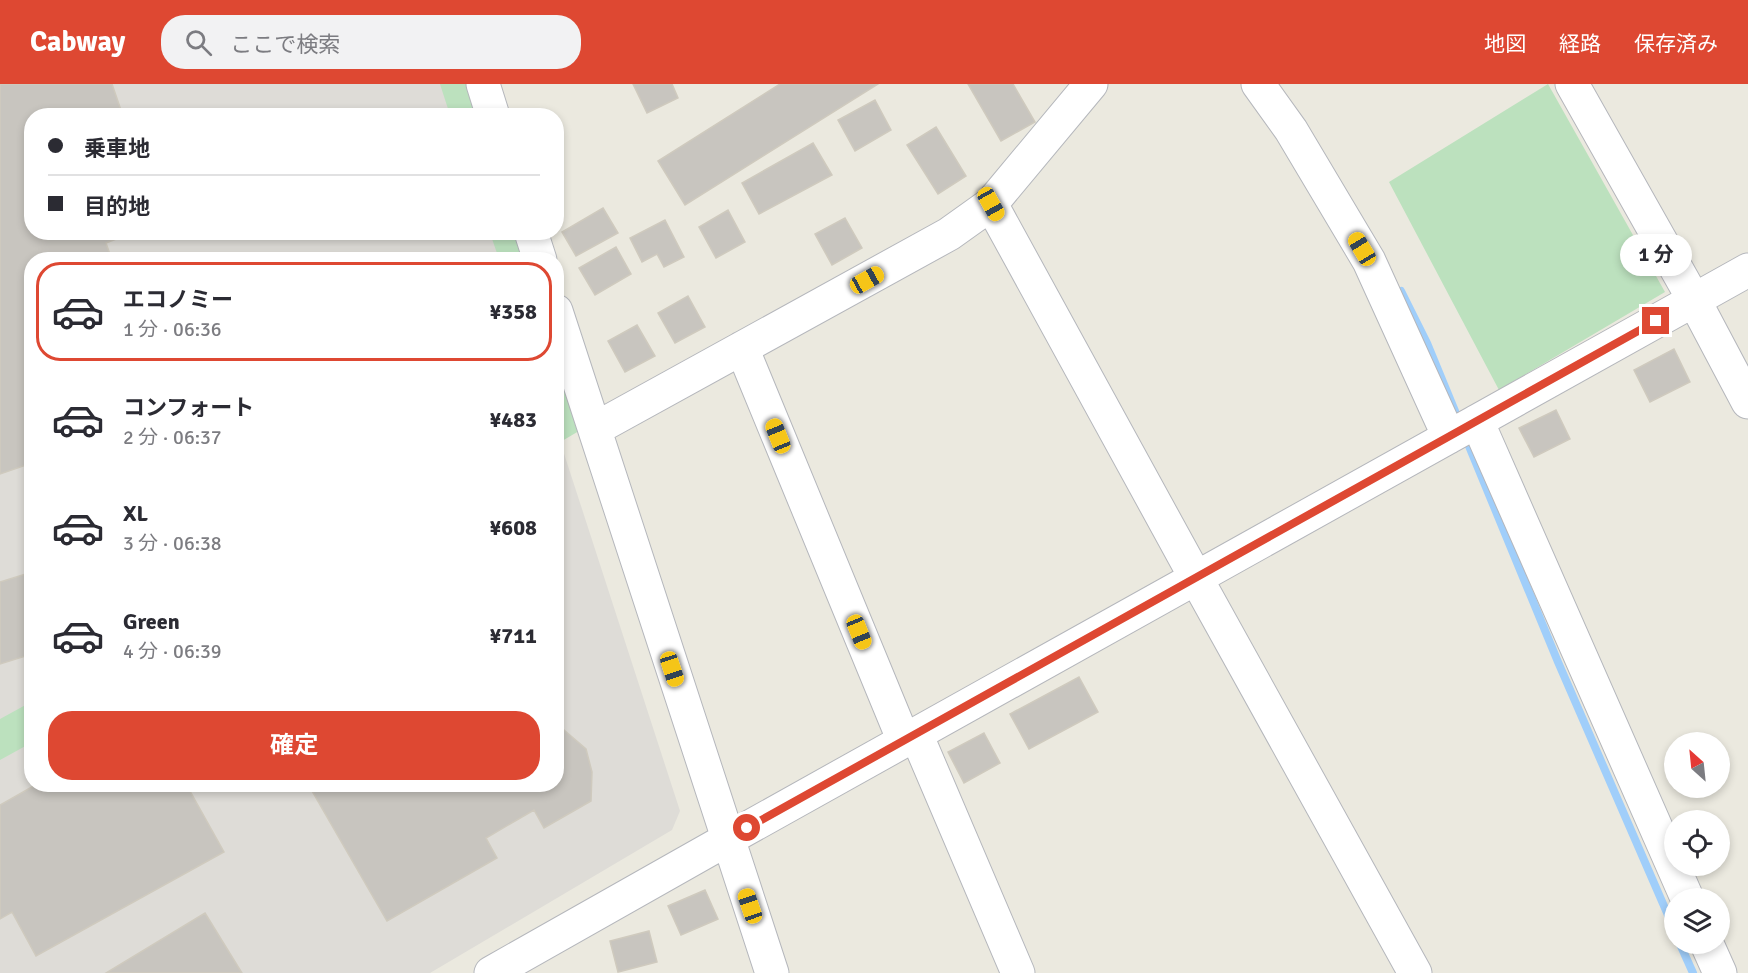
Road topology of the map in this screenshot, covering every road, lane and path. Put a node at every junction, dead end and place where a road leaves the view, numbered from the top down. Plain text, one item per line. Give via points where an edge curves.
1 (483, 84) edge
2 (1091, 84) edge
3 (1258, 84) edge
4 (1572, 84) edge
5 (490, 108) edge
6 (991, 204) junction
7 (1748, 270) edge
8 (1694, 300) junction
9 (564, 335) edge
10 (742, 348) junction
11 (1748, 402) edge
12 (1477, 421) junction
13 (595, 429) junction
14 (1449, 437) junction
15 (1196, 578) junction
16 (910, 738) junction
17 (728, 839) junction
18 (1683, 888) edge
19 (1711, 954) edge
20 (491, 973) edge
21 (772, 973) edge
22 (1018, 973) edge
23 (1415, 973) edge
24 (1720, 973) edge

1 - 5 street
2 - 6 street
3 - 14 street via 1291,130 1369,261
4 - 8 street
6 - 10 street via 949,234
6 - 15 street
7 - 8 street
8 - 11 street
8 - 12 street
9 - 13 street
10 - 13 street
10 - 16 street
12 - 14 street
12 - 18 street
13 - 17 street
14 - 15 street
15 - 16 street
15 - 23 street
16 - 17 street
16 - 22 street
17 - 20 street
17 - 21 street
19 - 24 street

